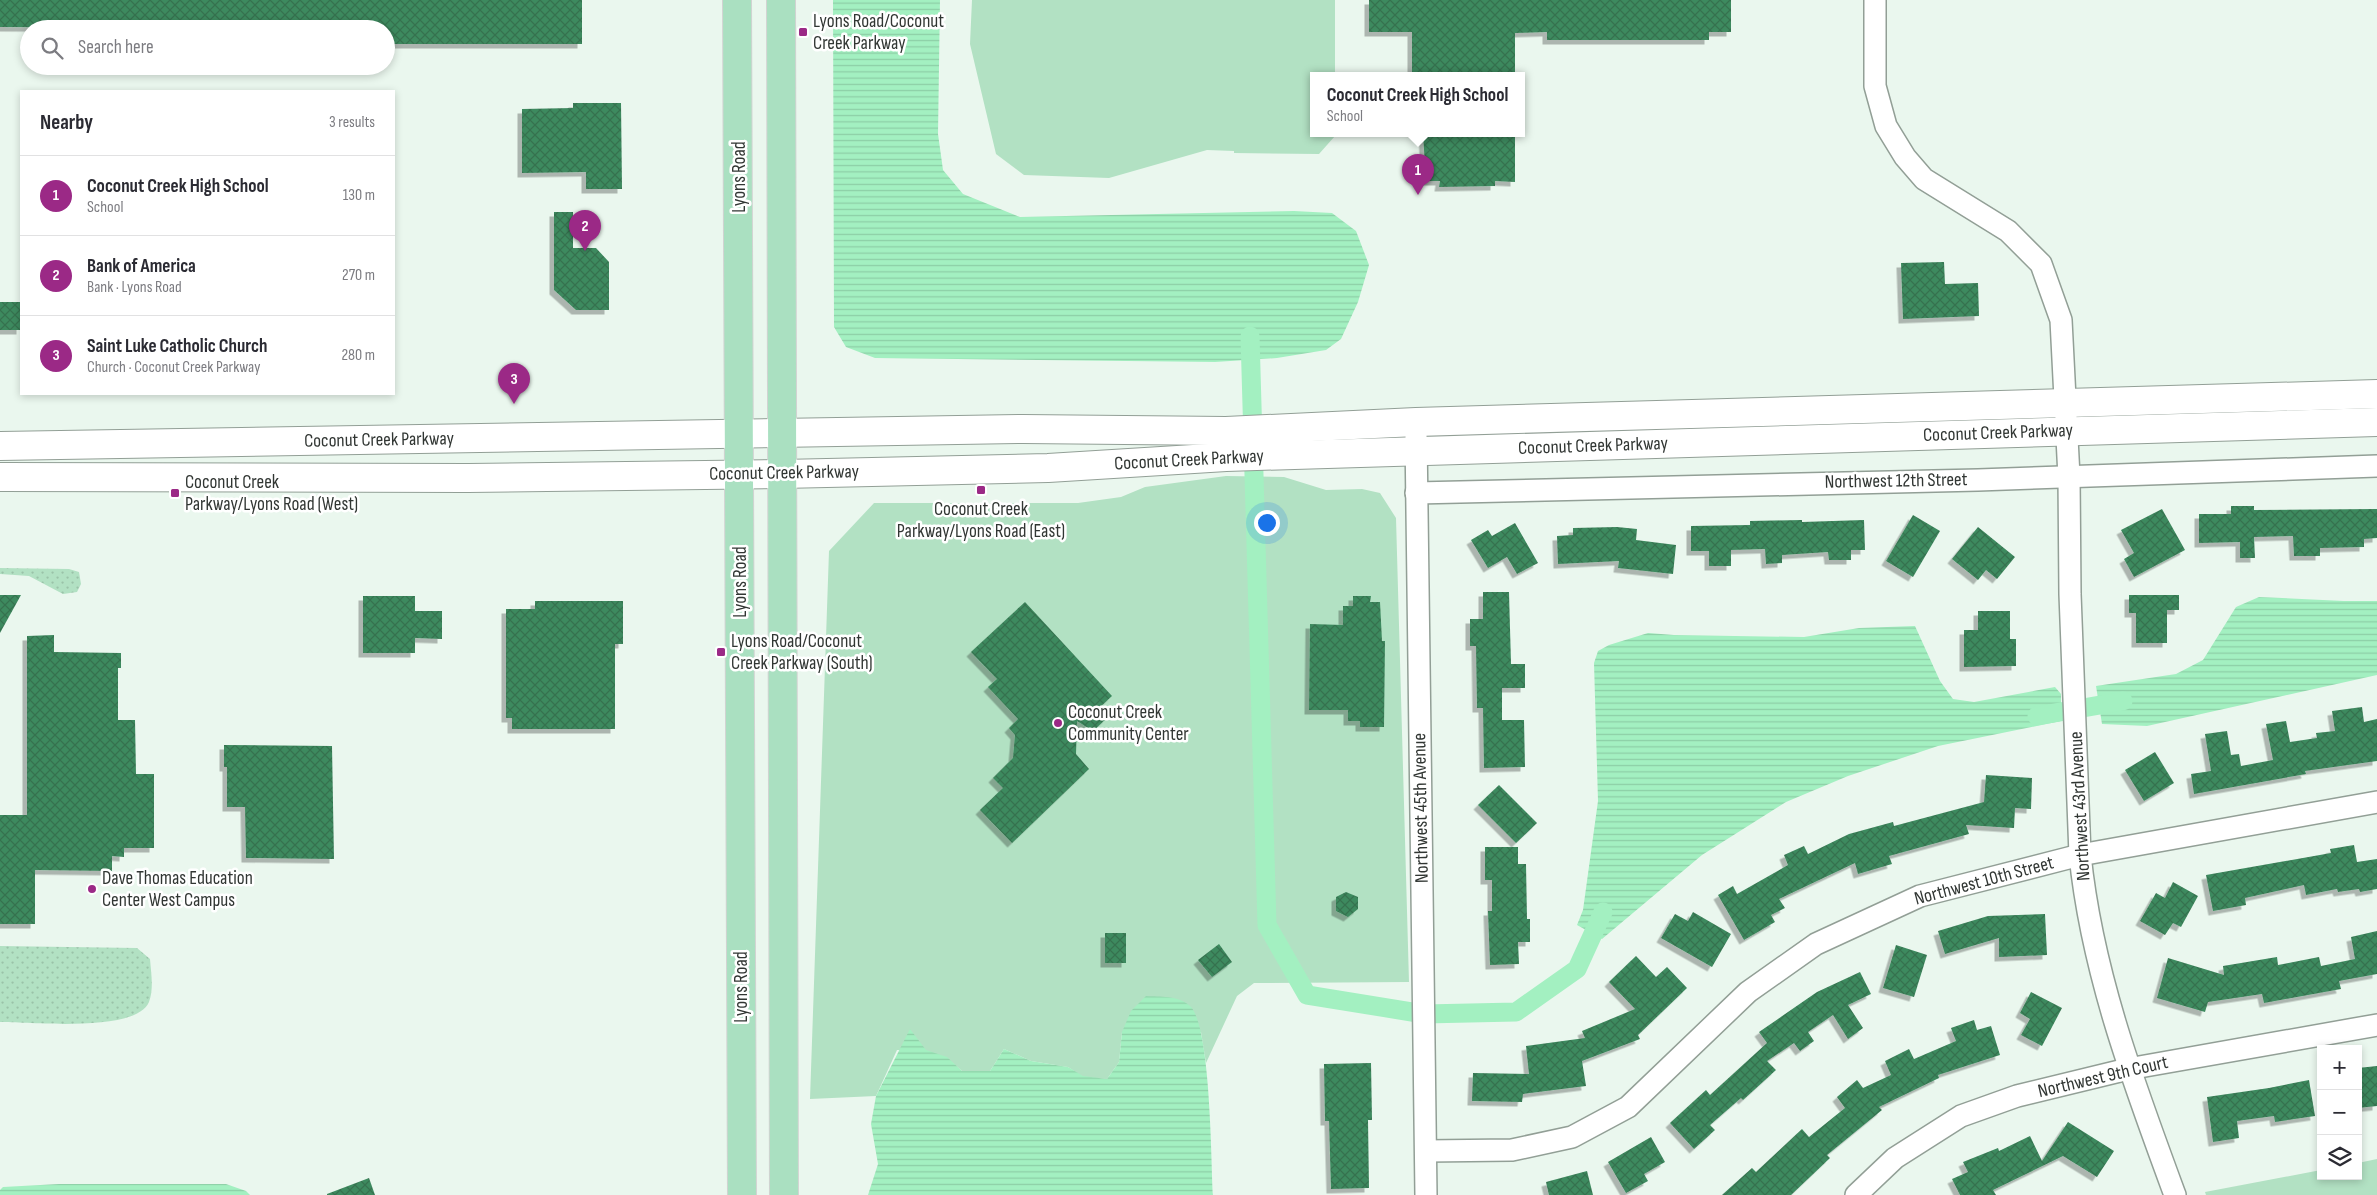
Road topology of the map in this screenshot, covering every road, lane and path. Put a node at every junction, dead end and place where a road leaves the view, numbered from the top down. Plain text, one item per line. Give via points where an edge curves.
1 (737, 0) edge
2 (781, 0) edge
3 (1875, 0) edge
4 (2377, 394) edge
5 (2066, 403) junction
6 (1416, 422) junction
7 (2377, 422) edge
8 (2067, 431) junction
9 (739, 434) junction
10 (782, 434) junction
11 (1226, 443) junction
12 (0, 446) edge
13 (1416, 452) junction
14 (2377, 466) edge
15 (740, 474) junction
16 (782, 474) junction
17 (0, 477) edge
18 (2069, 477) junction
19 (1416, 493) junction
20 (2377, 802) edge
21 (2080, 855) junction
22 (2377, 1025) edge
23 (2128, 1070) junction
24 (1426, 1151) junction
25 (742, 1195) edge
26 (784, 1195) edge
27 (1426, 1195) edge
28 (1856, 1195) edge
29 (2175, 1195) edge

1 - 9 main road, Lyons Road
2 - 10 main road
3 - 5 street, Northwest 43rd Avenue via 1875,86 1886,126 1924,179 2008,231 2041,264 2061,320
4 - 5 main road, Coconut Creek Parkway
5 - 6 main road, Coconut Creek Parkway
5 - 8 street, Northwest 43rd Avenue
6 - 11 main road, Coconut Creek Parkway via 1291,428
6 - 13 street, Northwest 45th Avenue
7 - 8 main road, Coconut Creek Parkway
8 - 13 main road, Coconut Creek Parkway
8 - 18 street, Northwest 43rd Avenue
9 - 10 main road, Coconut Creek Parkway
9 - 12 main road, Coconut Creek Parkway
9 - 15 main road, Lyons Road
10 - 11 main road, Coconut Creek Parkway via 1023,429
10 - 16 main road
11 - 13 main road, Coconut Creek Parkway via 1293,455
11 - 16 main road, Coconut Creek Parkway via 1048,468
13 - 19 street, Northwest 45th Avenue
14 - 18 street, Northwest 12th Street
15 - 16 main road, Coconut Creek Parkway
15 - 17 main road, Coconut Creek Parkway via 468,478
15 - 25 main road, Lyons Road
16 - 26 main road
18 - 19 street, Northwest 12th Street
18 - 21 street, Northwest 43rd Avenue
19 - 24 street, Northwest 45th Avenue
20 - 21 street, Northwest 10th Street
21 - 23 street, Northwest 43rd Avenue via 2099,965
21 - 24 street, Northwest 10th Street via 1920,896 1816,944 1748,992 1628,1107 1572,1136 1512,1150
22 - 23 street, Northwest 9th Court
23 - 28 street, Northwest 9th Court via 2017,1096 1961,1116 1895,1158
23 - 29 street, Northwest 43rd Avenue
24 - 27 street, Northwest 45th Avenue

